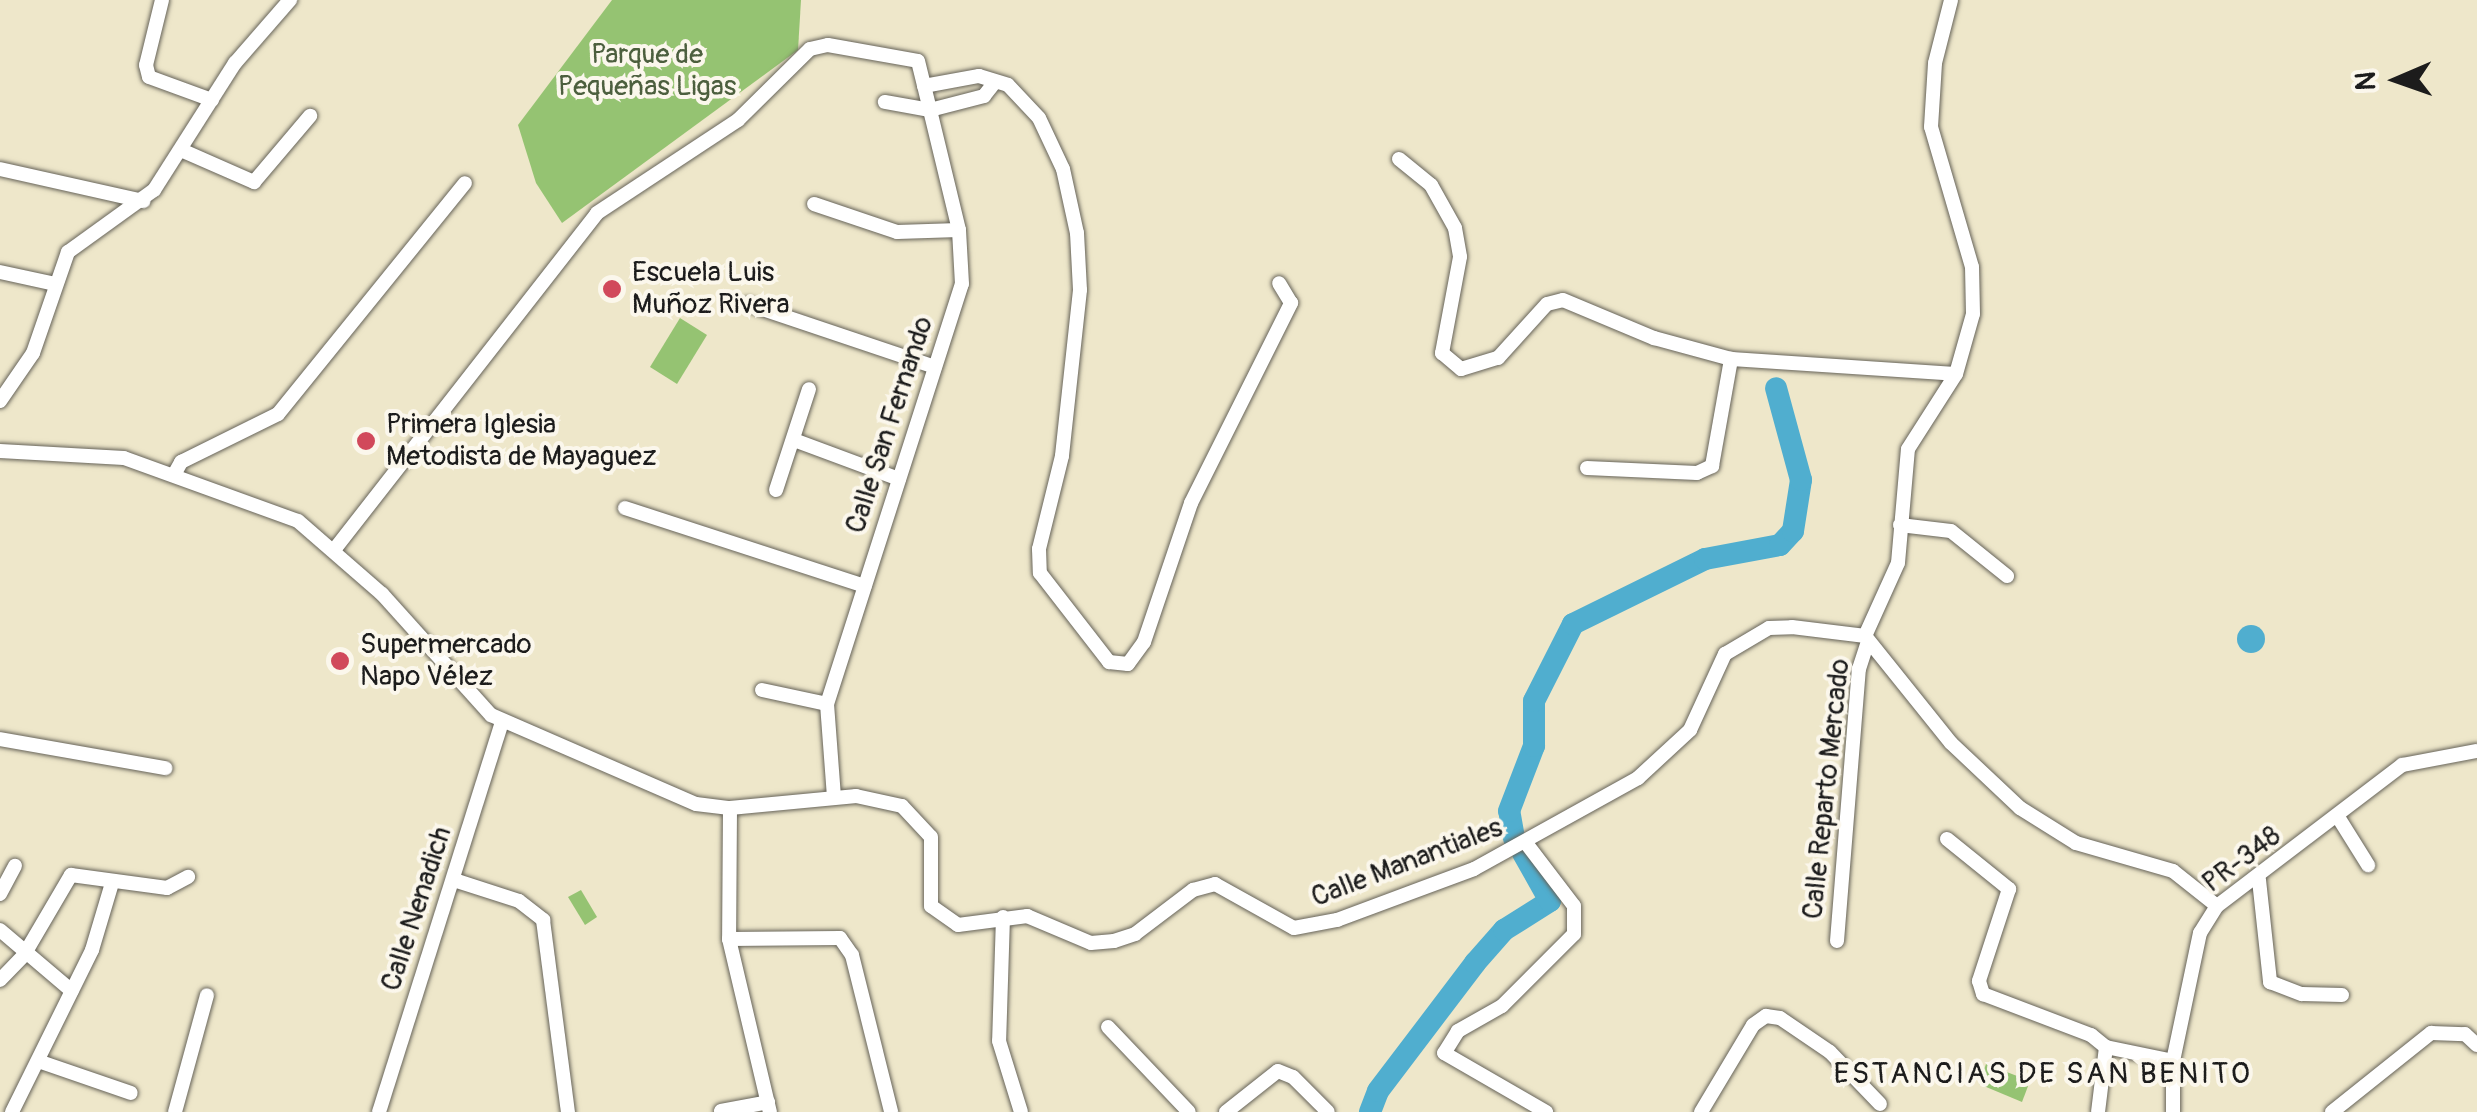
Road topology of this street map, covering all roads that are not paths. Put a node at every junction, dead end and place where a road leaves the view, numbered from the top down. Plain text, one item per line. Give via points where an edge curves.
1 (162, 0) edge
2 (290, 0) edge
3 (1950, 0) edge
4 (994, 83) junction
5 (924, 86) junction
6 (212, 100) junction
7 (885, 102) dead end
8 (930, 110) junction
9 (310, 116) dead end
10 (181, 150) junction
11 (1399, 159) dead end
12 (0, 170) edge
13 (465, 183) dead end
14 (143, 201) junction
15 (814, 204) dead end
16 (959, 230) junction
17 (0, 272) edge
18 (1278, 283) dead end
19 (55, 284) junction
20 (748, 304) dead end
21 (1731, 359) junction
22 (935, 367) junction
23 (1956, 374) junction
24 (6, 385) edge
25 (810, 389) dead end
26 (0, 401) edge
27 (794, 440) junction
28 (0, 451) edge
29 (1587, 468) dead end
30 (175, 473) junction
31 (899, 479) junction
32 (776, 490) dead end
33 (625, 508) dead end
34 (1900, 525) junction
35 (334, 550) junction
36 (2006, 576) dead end
37 (865, 586) junction
38 (1867, 639) junction
39 (762, 690) dead end
40 (827, 704) junction
41 (502, 721) junction
42 (0, 739) edge
43 (2477, 750) edge
44 (164, 768) dead end
45 (834, 798) junction
46 (730, 808) junction
47 (2338, 817) junction
48 (1947, 839) dead end
49 (1526, 843) junction
50 (2368, 865) dead end
51 (15, 866) dead end
52 (188, 877) dead end
53 (454, 880) junction
54 (2259, 880) junction
55 (112, 883) junction
56 (0, 894) edge
57 (2217, 906) junction
58 (1003, 918) junction
59 (0, 930) edge
60 (729, 939) junction
61 (1837, 942) dead end
62 (24, 954) junction
63 (0, 980) edge
64 (72, 992) junction
65 (207, 994) dead end
66 (2342, 996) dead end
67 (1108, 1027) dead end
68 (2477, 1046) edge
69 (2106, 1048) junction
70 (2173, 1060) junction
71 (38, 1061) junction
72 (130, 1093) dead end
73 (1880, 1104) dead end
74 (769, 1107) edge
75 (12, 1112) edge
76 (175, 1112) edge
77 (379, 1112) edge
78 (568, 1112) edge
79 (722, 1112) edge
80 (891, 1112) edge
81 (1021, 1112) edge
82 (1190, 1112) edge
83 (1226, 1112) edge
84 (1328, 1112) edge
85 (1546, 1112) edge
86 (1701, 1112) edge
87 (2098, 1112) edge
88 (2173, 1112) edge
89 (2332, 1112) edge

1 - 6 street via 146,65 153,80
2 - 6 street
3 - 23 street, Calle Reparto Mercado via 1930,110 1938,168 1972,267 1973,314
4 - 5 street via 978,76
4 - 8 street via 984,96
4 - 18 street via 1016,90 1039,118 1072,202 1080,290 1062,456 1039,562 1046,584 1109,662 1128,664 1144,642 1187,513 1292,303
5 - 8 street, Calle San Fernando
5 - 35 street via 918,61 818,45 738,120 597,212
6 - 10 street
7 - 8 street
8 - 16 street, Calle San Fernando
9 - 10 street via 254,182
10 - 14 street
11 - 21 street via 1418,169 1443,200 1459,242 1442,353 1452,365 1470,369 1498,358 1547,304 1563,300 1654,338
12 - 14 street
13 - 30 street via 278,414 181,462
14 - 19 street via 68,252
15 - 16 street via 896,232
16 - 22 street, Calle San Fernando via 962,284
17 - 19 street
19 - 24 street via 34,353
20 - 22 street
21 - 23 street
21 - 29 street via 1712,466 1697,473
22 - 31 street, Calle San Fernando
23 - 34 street, Calle Reparto Mercado via 1908,449
24 - 26 street
25 - 27 street
27 - 31 street
27 - 32 street
28 - 30 street, Calle Manantiales via 102,455
30 - 35 street, Calle Manantiales via 298,522
31 - 37 street, Calle San Fernando
33 - 37 street
34 - 36 street via 1952,531
34 - 38 street, Calle Reparto Mercado via 1894,579
35 - 41 street, Calle Manantiales
37 - 40 street, Calle San Fernando
38 - 49 street, Calle Manantiales via 1792,627 1738,642 1710,680 1690,730 1668,754
38 - 57 street via 1951,744 2020,808 2076,843 2172,871
38 - 61 street, Calle Reparto Mercado via 1859,669
39 - 40 street
40 - 45 street, Calle San Fernando
41 - 46 street, Calle Manantiales via 604,758 696,804
41 - 53 street, Calle Nenadich
42 - 44 street
43 - 47 street, PR-348 / PR-348 via 2402,765
45 - 46 street, Calle Manantiales
45 - 58 street, Calle Manantiales via 873,796 922,820 931,838 928,895 944,920
46 - 60 street
47 - 50 street
47 - 54 street, PR-348 / PR-348
48 - 69 street via 2009,889 1979,981 1983,994 2091,1035
49 - 58 street, Calle Manantiales via 1474,869 1304,929 1284,925 1232,888 1215,884 1182,896 1135,934 1101,943 1027,916
49 - 85 street via 1574,906 1574,934 1502,1006 1458,1031 1444,1053
51 - 56 street
52 - 55 street via 167,888
53 - 77 street, Calle Nenadich
53 - 78 street via 529,906 544,920
54 - 57 street, PR-348 / PR-348
54 - 66 street via 2270,982 2302,994
55 - 62 street via 71,876
55 - 64 street
57 - 70 street, PR-348 / PR-348 via 2200,933
58 - 81 street via 1000,1041
59 - 62 street
60 - 74 street
60 - 80 street via 840,938 852,956
62 - 63 street
62 - 64 street
64 - 71 street
65 - 76 street
67 - 82 street
68 - 89 street via 2465,1034 2430,1033
69 - 70 street
69 - 87 street
70 - 88 street, PR-348 / PR-348
71 - 72 street
71 - 75 street
73 - 86 street via 1830,1052 1780,1018 1766,1016 1753,1026
74 - 79 street
83 - 84 street via 1278,1071

